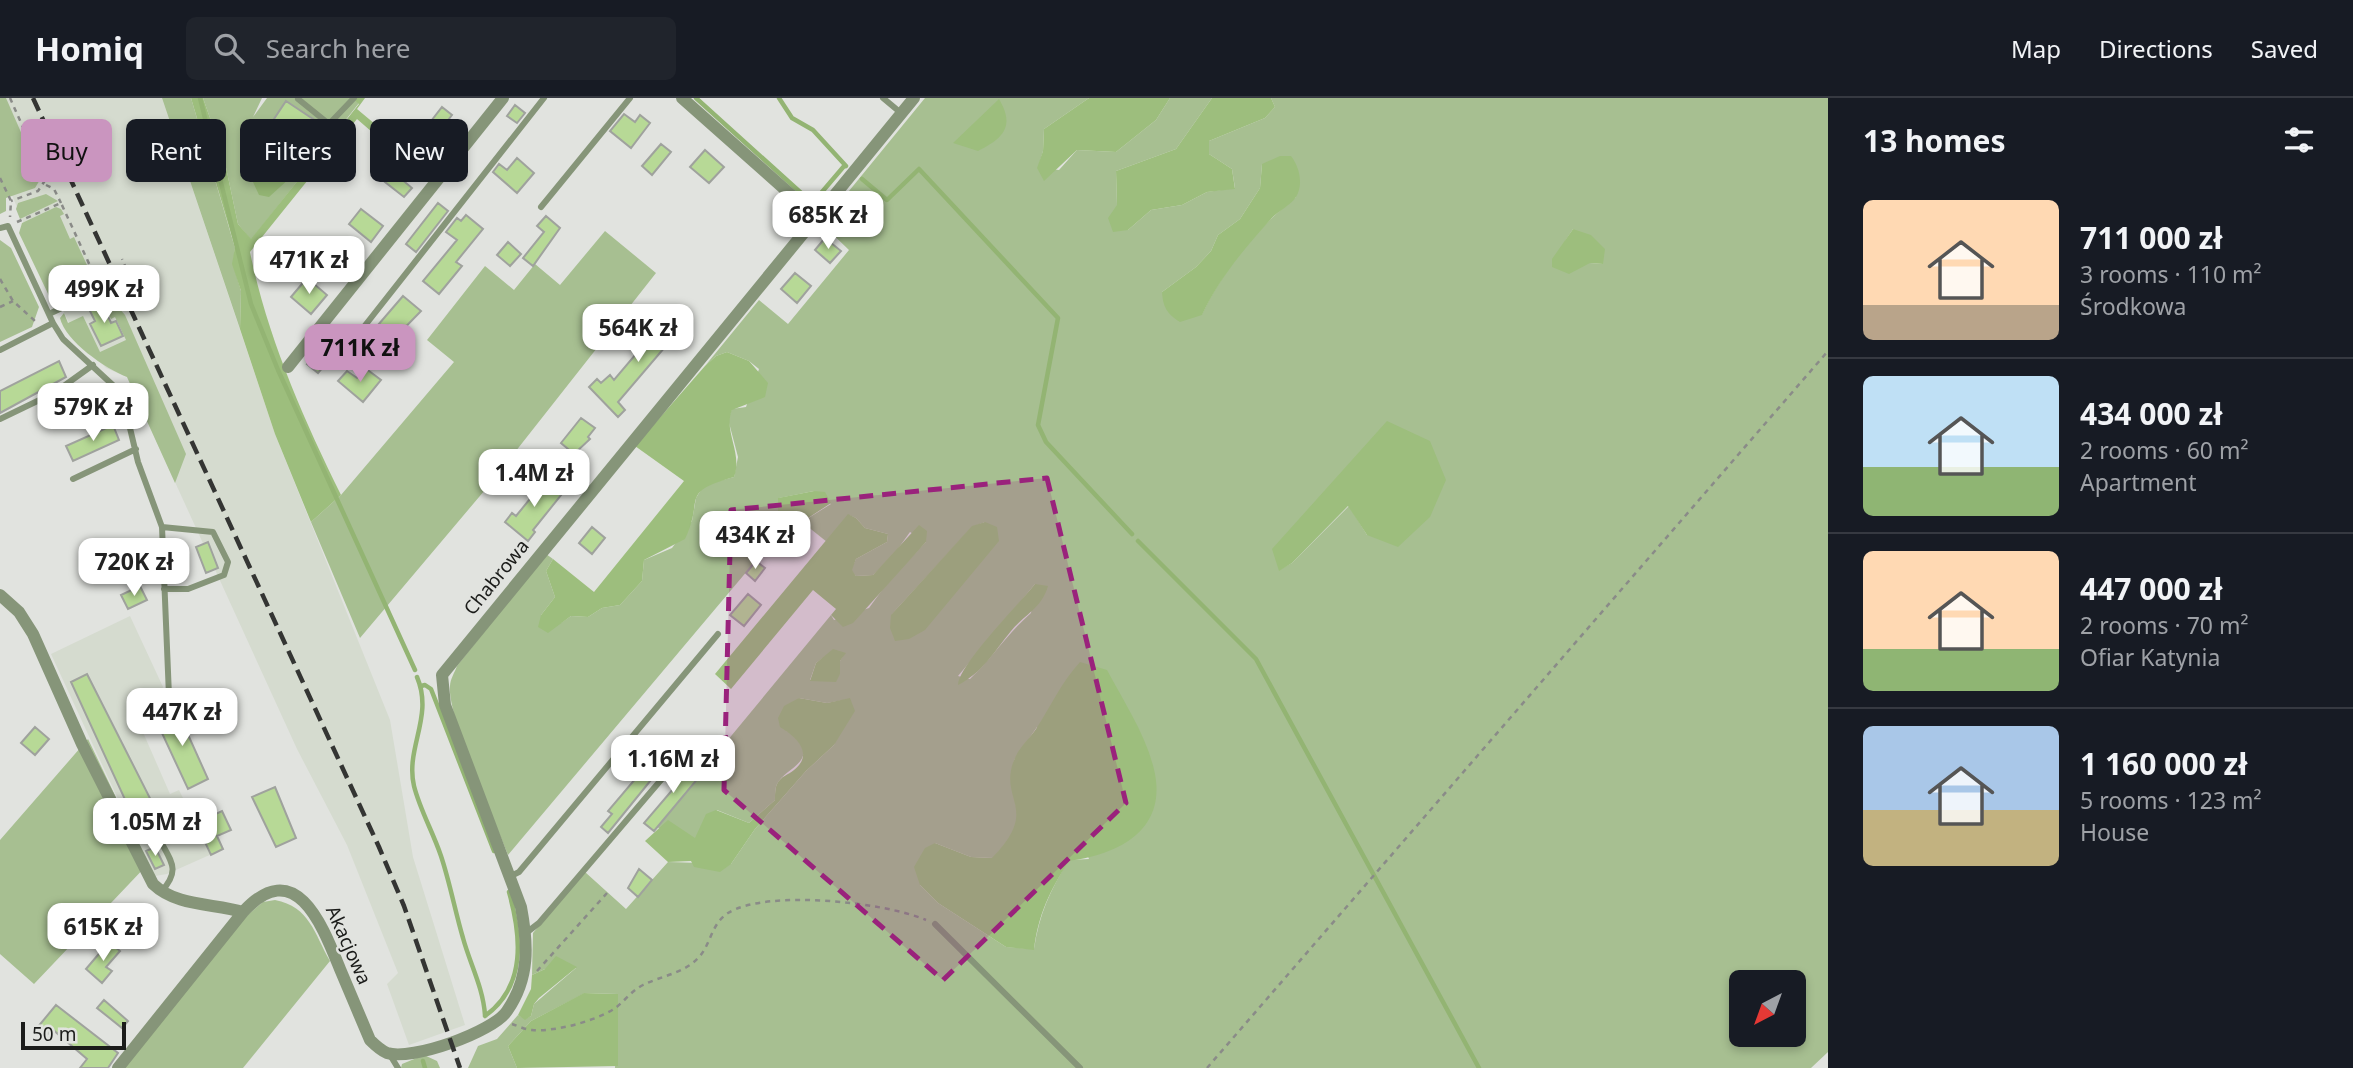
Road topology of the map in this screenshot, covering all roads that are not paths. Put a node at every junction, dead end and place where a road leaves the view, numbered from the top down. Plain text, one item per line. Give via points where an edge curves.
1 (354, 98) edge
2 (503, 98) edge
3 (544, 98) edge
4 (630, 98) edge
5 (682, 98) edge
6 (883, 98) edge
7 (914, 98) edge
8 (298, 99) edge
9 (901, 113) junction
10 (541, 207) dead end
11 (816, 217) junction
12 (0, 228) edge
13 (93, 293) dead end
14 (49, 314) junction
15 (53, 323) junction
16 (352, 342) dead end
17 (0, 350) edge
18 (93, 365) junction
19 (288, 367) dead end
20 (0, 419) edge
21 (136, 449) junction
22 (73, 479) dead end
23 (162, 527) junction
24 (164, 589) junction
25 (0, 595) edge
26 (718, 634) dead end
27 (142, 713) dead end
28 (672, 767) dead end
29 (156, 834) dead end
30 (509, 877) junction
31 (161, 891) junction
32 (243, 912) junction
33 (935, 923) road end
34 (526, 933) junction
35 (390, 1054) junction
36 (118, 1068) edge
37 (398, 1068) edge
38 (1080, 1068) edge

1 - 8 lane via 329,124
2 - 19 street
3 - 16 lane
4 - 10 lane
5 - 11 street
6 - 9 lane
7 - 9 street, Chabrowa
9 - 11 street, Chabrowa
11 - 30 street, Chabrowa via 442,675 445,705
12 - 14 lane via 8,226
13 - 14 lane
14 - 15 lane
15 - 17 lane
15 - 18 lane
18 - 20 lane via 54,393
18 - 21 lane via 116,388
21 - 22 lane
21 - 23 lane
23 - 24 lane
23 - 24 lane via 213,532 228,562 224,575 188,589
24 - 27 lane via 169,696
25 - 31 street via 19,612 33,634 144,871
26 - 30 lane via 519,873
28 - 34 lane
29 - 31 lane via 174,872
30 - 34 street, Chabrowa
31 - 32 street via 187,902
32 - 35 street, Akacjowa via 260,897 276,892 297,896 309,905 370,1040
32 - 36 street, Akacjowa
33 - 38 lane
34 - 35 street, Chabrowa via 524,975 500,1021 433,1048
35 - 37 lane

